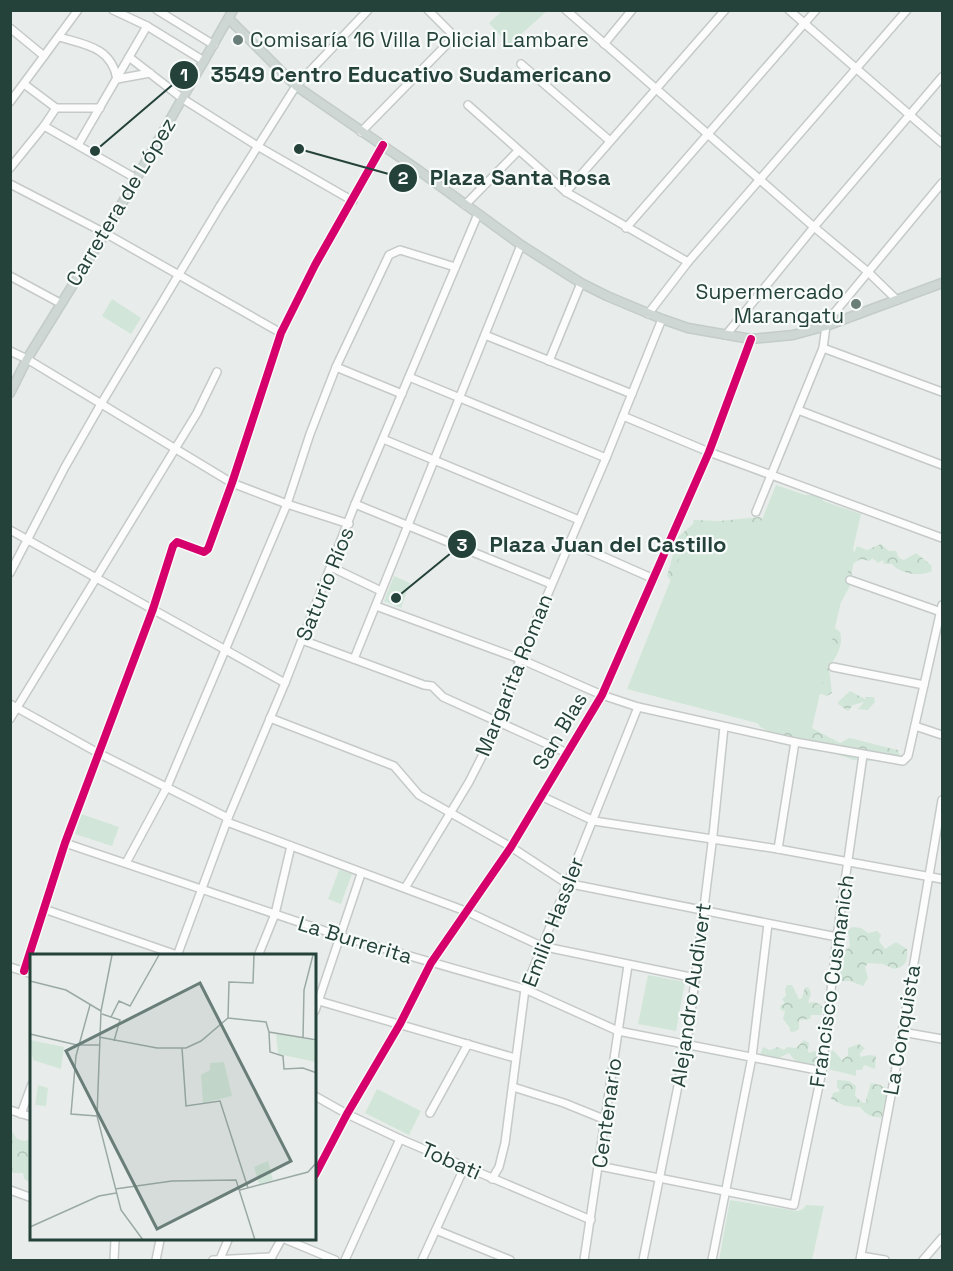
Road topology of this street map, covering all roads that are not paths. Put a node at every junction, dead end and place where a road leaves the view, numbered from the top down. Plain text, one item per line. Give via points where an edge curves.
1 (78, 10) edge
2 (112, 10) edge
3 (158, 10) edge
4 (368, 10) edge
5 (428, 10) edge
6 (632, 10) edge
7 (725, 10) edge
8 (789, 10) edge
9 (816, 10) edge
10 (907, 10) edge
11 (568, 12) edge
12 (231, 15) edge
13 (804, 24) junction
14 (147, 26) junction
15 (10, 28) edge
16 (59, 37) junction
17 (604, 44) junction
18 (214, 45) junction
19 (44, 56) junction
20 (129, 57) junction
21 (204, 61) junction
22 (521, 64) dead end
23 (857, 69) junction
24 (150, 73) junction
25 (942, 77) edge
26 (117, 79) junction
27 (24, 84) junction
28 (296, 86) junction
29 (656, 89) junction
30 (183, 99) junction
31 (10, 102) edge
32 (468, 105) dead end
33 (56, 108) junction
34 (100, 108) junction
35 (910, 115) junction
36 (44, 126) junction
37 (361, 132) junction
38 (708, 135) junction
39 (610, 141) junction
40 (942, 143) edge
41 (78, 145) junction
42 (383, 145) junction
43 (259, 147) junction
44 (518, 151) junction
45 (10, 168) edge
46 (135, 178) junction
47 (759, 179) junction
48 (10, 183) edge
49 (942, 183) edge
50 (566, 192) junction
51 (353, 201) junction
52 (465, 205) junction
53 (478, 214) junction
54 (814, 227) junction
55 (626, 228) junction
56 (105, 233) junction
57 (521, 245) junction
58 (688, 262) junction
59 (455, 267) junction
60 (868, 272) junction
61 (10, 276) edge
62 (180, 276) junction
63 (581, 283) junction
64 (942, 283) edge
65 (897, 300) junction
66 (60, 303) junction
67 (648, 314) junction
68 (662, 319) junction
69 (826, 326) junction
70 (281, 333) junction
71 (485, 335) junction
72 (726, 335) junction
73 (751, 339) junction
74 (823, 348) junction
75 (10, 351) edge
76 (27, 359) junction
77 (549, 360) junction
78 (336, 367) junction
79 (217, 372) dead end
80 (409, 377) junction
81 (942, 392) edge
82 (10, 393) edge
83 (632, 393) junction
84 (402, 394) junction
85 (459, 398) junction
86 (100, 404) junction
87 (798, 410) junction
88 (623, 416) junction
89 (383, 439) junction
90 (176, 449) junction
91 (709, 452) junction
92 (606, 459) junction
93 (434, 461) junction
94 (942, 465) edge
95 (772, 476) junction
96 (232, 483) junction
97 (287, 504) junction
98 (355, 504) junction
99 (756, 512) dead end
100 (579, 520) junction
101 (349, 524) junction
102 (408, 525) junction
103 (10, 530) edge
104 (942, 538) edge
105 (28, 539) junction
106 (570, 542) junction
107 (331, 567) junction
108 (10, 573) edge
109 (96, 579) junction
110 (654, 579) junction
111 (850, 580) dead end
112 (551, 584) junction
113 (381, 591) junction
114 (376, 606) junction
115 (153, 609) junction
116 (941, 609) edge
117 (302, 640) junction
118 (227, 649) junction
119 (354, 659) junction
120 (520, 659) junction
121 (833, 667) dead end
122 (285, 683) junction
123 (924, 685) junction
124 (603, 695) junction
125 (14, 706) edge
126 (638, 707) junction
127 (270, 718) junction
128 (10, 719) edge
129 (499, 723) junction
130 (915, 726) junction
131 (724, 727) junction
132 (942, 735) edge
133 (795, 742) junction
134 (100, 753) junction
135 (567, 753) junction
136 (863, 755) junction
137 (167, 787) junction
138 (543, 797) junction
139 (942, 800) edge
140 (449, 813) junction
141 (227, 820) junction
142 (594, 821) junction
143 (712, 840) junction
144 (65, 843) junction
145 (291, 846) junction
146 (511, 847) junction
147 (778, 849) junction
148 (848, 861) junction
149 (126, 863) junction
150 (362, 874) junction
151 (928, 876) junction
152 (942, 879) edge
153 (566, 883) junction
154 (405, 888) junction
155 (202, 889) junction
156 (44, 909) junction
157 (704, 911) junction
158 (468, 912) junction
159 (275, 914) junction
160 (768, 924) junction
161 (340, 936) junction
162 (837, 937) junction
163 (541, 946) junction
164 (33, 954) edge
165 (171, 954) edge
166 (178, 954) edge
167 (259, 954) edge
168 (431, 963) junction
169 (628, 965) junction
170 (10, 967) edge
171 (28, 973) edge
172 (695, 978) junction
173 (525, 989) junction
174 (319, 1001) junction
175 (316, 1008) edge
176 (400, 1024) junction
177 (618, 1030) junction
178 (902, 1032) junction
179 (942, 1039) edge
180 (468, 1044) junction
181 (686, 1044) junction
182 (752, 1057) junction
183 (515, 1058) junction
184 (822, 1071) junction
185 (513, 1087) junction
186 (30, 1089) edge
187 (316, 1097) edge
188 (10, 1110) edge
189 (430, 1113) dead end
190 (21, 1114) junction
191 (347, 1114) junction
192 (30, 1116) edge
193 (606, 1120) junction
194 (400, 1139) junction
195 (599, 1166) junction
196 (464, 1168) junction
197 (316, 1173) edge
198 (492, 1179) junction
199 (659, 1179) junction
200 (10, 1190) edge
201 (726, 1192) junction
202 (30, 1197) edge
203 (591, 1220) junction
204 (436, 1230) junction
205 (942, 1238) edge
206 (114, 1241) edge
207 (160, 1241) edge
208 (227, 1241) edge
209 (280, 1241) edge
210 (292, 1241) edge
211 (496, 1258) edge
212 (860, 1258) edge
213 (271, 1259) edge
214 (114, 1260) edge
215 (156, 1260) edge
216 (217, 1260) edge
217 (335, 1260) edge
218 (345, 1260) edge
219 (422, 1260) edge
220 (510, 1260) edge
221 (584, 1260) edge
222 (643, 1260) edge
223 (712, 1260) edge
224 (885, 1260) edge
225 (923, 1260) edge

1 - 16 street
2 - 14 street
3 - 18 street
4 - 28 street
5 - 37 street via 450,32 450,41
6 - 17 street
7 - 29 street
8 - 13 street
9 - 13 street
10 - 23 street
11 - 17 street
12 - 18 main road, Carretera de López
12 - 28 main road
13 - 23 street
13 - 38 street
14 - 20 street
14 - 21 street
15 - 19 street
16 - 19 street
16 - 26 street via 104,53 112,62
17 - 29 street
18 - 21 main road, Carretera de López
19 - 27 street
20 - 24 street
20 - 26 street
21 - 30 main road, Carretera de López
22 - 39 street
23 - 35 street
23 - 47 street
24 - 26 street
24 - 30 street
25 - 35 street
26 - 34 street
27 - 31 street
27 - 33 street
28 - 37 main road
28 - 43 street
29 - 38 street
29 - 39 street
30 - 43 street
30 - 46 main road, Carretera de López
32 - 44 street
33 - 34 street
33 - 36 street
34 - 41 street
35 - 40 street
35 - 54 street
36 - 41 street
36 - 45 street
37 - 42 main road
38 - 47 street
38 - 55 street
39 - 50 street
41 - 46 street
42 - 51 street
42 - 52 main road
43 - 51 street
43 - 62 street
44 - 50 street
44 - 52 street
46 - 56 main road, Carretera de López
47 - 54 street
47 - 58 street
48 - 56 street
49 - 60 street
50 - 55 street
51 - 70 street
52 - 53 main road
53 - 57 main road
53 - 59 street, Saturio Ríos
54 - 60 street
54 - 72 street
55 - 58 street
56 - 62 street
56 - 66 main road, Carretera de López
57 - 63 main road
57 - 71 street
58 - 67 street
59 - 78 street via 400,250 389,255
59 - 80 street, Saturio Ríos
60 - 65 street
60 - 69 street
61 - 66 street
62 - 70 street
62 - 86 street
63 - 67 main road
63 - 77 street
64 - 65 main road
65 - 69 main road
66 - 76 main road, Carretera de López
67 - 68 main road
68 - 72 main road
68 - 83 street, Margarita Roman
69 - 73 main road via 793,335
69 - 74 street
70 - 96 street
71 - 77 street
71 - 85 street
72 - 73 main road
73 - 91 street, San Blas
74 - 81 street
74 - 87 street
75 - 76 street
76 - 82 main road, Carretera de López
76 - 86 street
77 - 83 street
78 - 84 street
78 - 97 street
79 - 90 street
80 - 84 street, Saturio Ríos
80 - 85 street
83 - 88 street, Margarita Roman
84 - 89 street, Saturio Ríos
85 - 92 street
85 - 93 street
86 - 90 street
86 - 105 street
87 - 94 street
87 - 95 street
88 - 91 street
88 - 92 street, Margarita Roman
89 - 93 street
89 - 98 street, Saturio Ríos
90 - 96 street
90 - 109 street
91 - 95 street
91 - 110 street, San Blas
92 - 100 street, Margarita Roman
93 - 100 street
93 - 102 street
95 - 99 street
95 - 104 street
96 - 97 street
96 - 115 street via 207,551 174,543
97 - 101 street
97 - 118 street
98 - 101 street, Saturio Ríos
98 - 102 street
100 - 106 street, Margarita Roman
101 - 107 street, Saturio Ríos
102 - 112 street
102 - 113 street
103 - 105 street
105 - 108 street
105 - 109 street
106 - 110 street
106 - 112 street, Margarita Roman
107 - 113 street
107 - 117 street, Saturio Ríos
109 - 115 street
109 - 125 street
110 - 124 street, San Blas
111 - 116 street
112 - 120 street, Margarita Roman
113 - 114 street
114 - 119 street
114 - 120 street
115 - 118 street
115 - 134 street
116 - 123 street
117 - 119 street
117 - 122 street, Saturio Ríos
118 - 122 street
118 - 137 street
119 - 129 street via 432,686 443,697
120 - 124 street
120 - 129 street, Margarita Roman
121 - 123 street
122 - 127 street, Saturio Ríos
123 - 130 street
124 - 126 street
124 - 135 street, San Blas
125 - 128 street
125 - 134 street
126 - 131 street
126 - 142 street, Emilio Hassler
127 - 140 street via 394,766 419,795
127 - 141 street, Saturio Ríos
129 - 135 street
129 - 140 street, Margarita Roman
130 - 132 street
130 - 136 street via 908,756 903,761
131 - 133 street
131 - 143 street, Alejandro Audivert
133 - 136 street
133 - 147 street
134 - 137 street
134 - 144 street
135 - 138 street, San Blas
136 - 148 street, Francisco Cusmanich
137 - 141 street
137 - 149 street
138 - 142 street
138 - 146 street, San Blas
139 - 151 street, La Conquista
140 - 146 street
140 - 154 street, Margarita Roman
141 - 145 street
141 - 155 street, Saturio Ríos
142 - 143 street
142 - 153 street, Emilio Hassler
143 - 147 street
143 - 157 street, Alejandro Audivert
144 - 149 street, La Burrerita
144 - 156 street
145 - 150 street
145 - 159 street
146 - 153 street
146 - 158 street, San Blas
147 - 148 street
148 - 151 street
148 - 162 street, Francisco Cusmanich
149 - 155 street, La Burrerita
150 - 154 street
150 - 161 street
151 - 152 street
151 - 178 street, La Conquista
153 - 157 street
153 - 163 street, Emilio Hassler
154 - 158 street
155 - 159 street, La Burrerita
155 - 166 street, Saturio Ríos
156 - 164 street
156 - 165 street
157 - 160 street
157 - 172 street, Alejandro Audivert
158 - 163 street
158 - 168 street, San Blas
159 - 161 street, La Burrerita
159 - 167 street
160 - 162 street
160 - 182 street
161 - 168 street, La Burrerita
161 - 174 street
162 - 184 street, Francisco Cusmanich
163 - 169 street
163 - 173 street, Emilio Hassler
168 - 173 street, La Burrerita
168 - 176 street, San Blas
169 - 172 street
169 - 177 street, Centenario
170 - 171 street
172 - 181 street, Alejandro Audivert
173 - 177 street, La Burrerita
173 - 183 street, Emilio Hassler
174 - 175 street
174 - 176 street
176 - 180 street
176 - 191 street, San Blas
177 - 181 street, La Burrerita
177 - 193 street, Centenario
178 - 179 street
178 - 212 street, La Conquista
180 - 183 street
180 - 189 street
181 - 182 street, La Burrerita
181 - 199 street, Alejandro Audivert
182 - 184 street, La Burrerita
182 - 201 street
183 - 185 street, Emilio Hassler
184 - 201 street, Francisco Cusmanich via 794,1204
185 - 193 street
185 - 198 street, Emilio Hassler via 503,1154
186 - 190 street
187 - 191 street, Tobati
188 - 190 street
190 - 192 street
191 - 194 street, Tobati
191 - 197 street, San Blas
193 - 195 street, Centenario
194 - 196 street, Tobati
194 - 218 street
195 - 199 street
195 - 203 street, Centenario
196 - 198 street, Tobati
196 - 204 street
198 - 203 street, Tobati
199 - 201 street
199 - 222 street, Alejandro Audivert
200 - 202 street
201 - 223 street
203 - 221 street, Centenario
204 - 211 street
204 - 219 street
205 - 225 street
206 - 214 street
207 - 215 street
208 - 216 street
209 - 213 street
210 - 217 street
211 - 220 street
212 - 224 street
213 - 216 street

